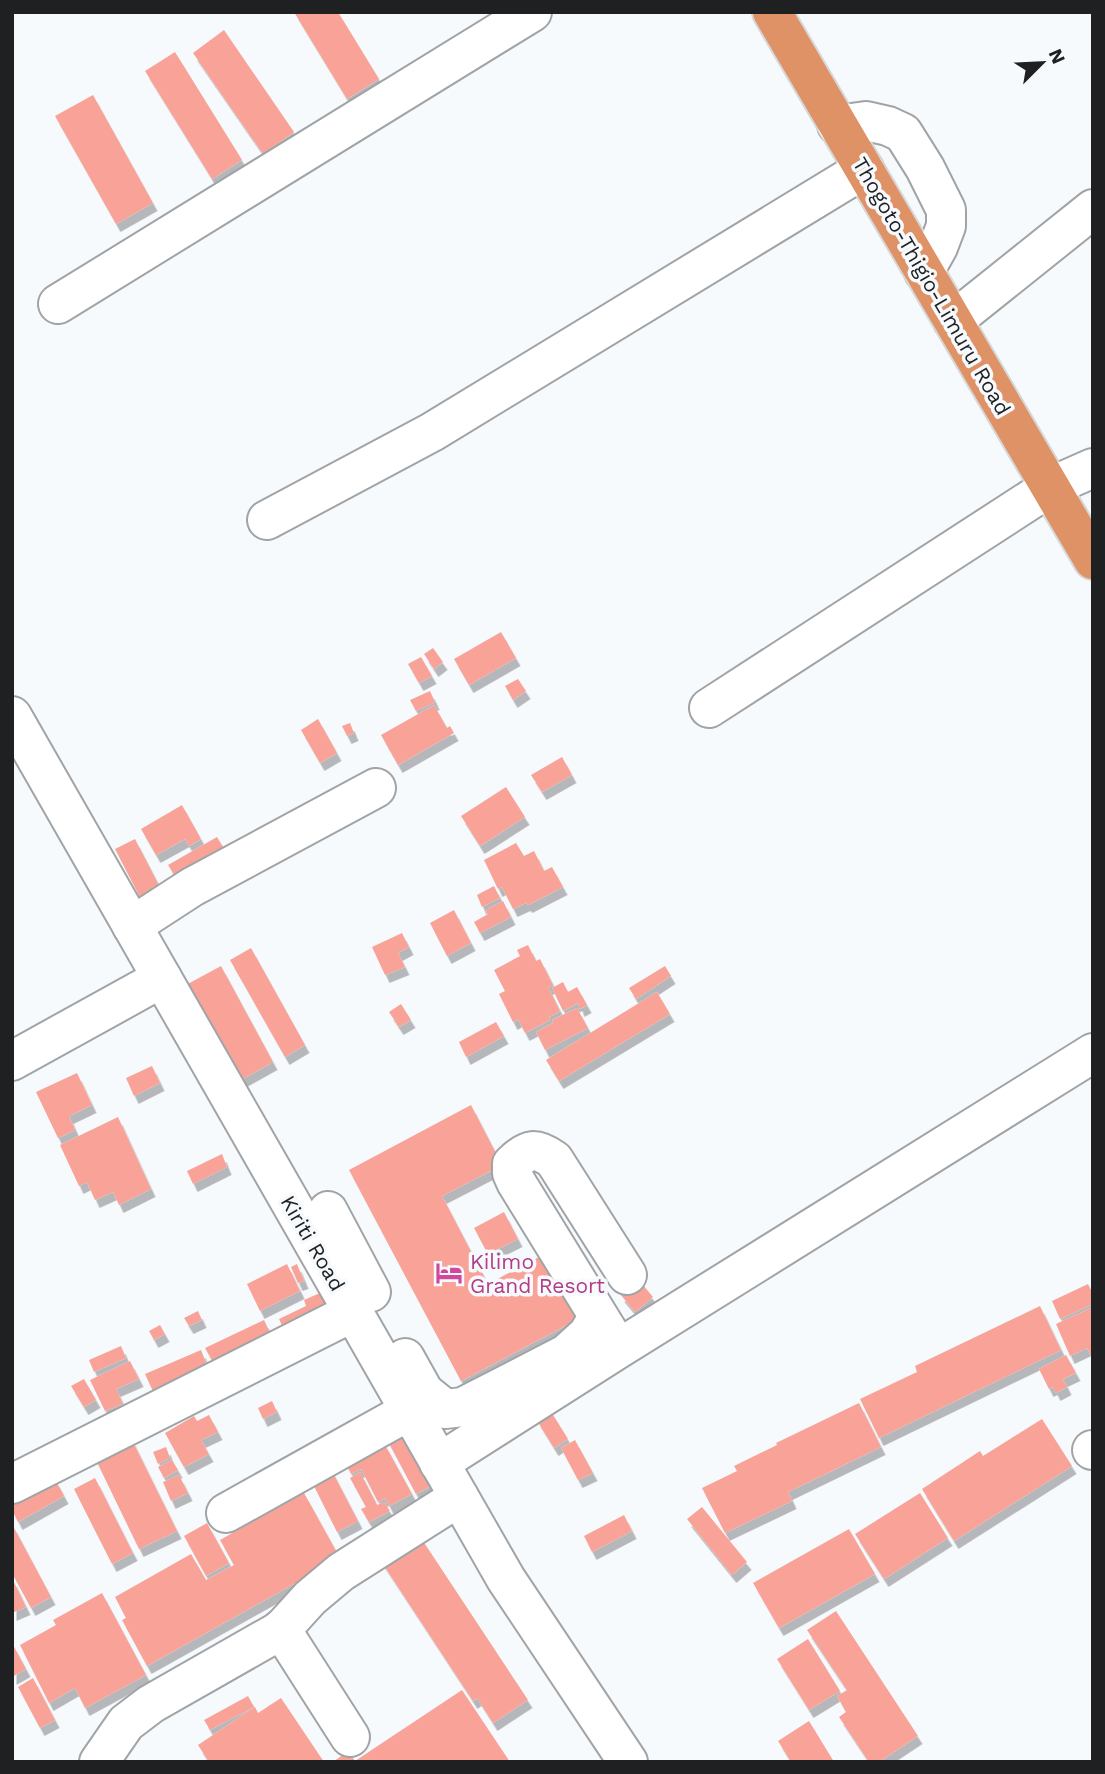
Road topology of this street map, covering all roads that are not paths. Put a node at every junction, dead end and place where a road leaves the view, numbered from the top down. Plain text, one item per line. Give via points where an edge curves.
1 (532, 12) edge
2 (772, 12) edge
3 (837, 125) junction
4 (863, 169) junction
5 (1093, 209) edge
6 (924, 272) junction
7 (58, 304) dead end
8 (953, 321) junction
9 (1093, 468) edge
10 (1050, 487) junction
11 (267, 520) dead end
12 (1093, 561) edge
13 (709, 708) dead end
14 (12, 716) edge
15 (376, 788) dead end
16 (132, 926) junction
17 (162, 978) junction
18 (1093, 1053) edge
19 (12, 1061) edge
20 (328, 1211) dead end
21 (627, 1275) dead end
22 (353, 1312) junction
23 (598, 1317) junction
24 (618, 1349) junction
25 (410, 1411) junction
26 (439, 1463) junction
27 (12, 1484) edge
28 (459, 1497) junction
29 (226, 1513) dead end
30 (281, 1629) junction
31 (349, 1737) dead end
32 (99, 1762) edge
33 (628, 1762) edge

1 - 7 street
2 - 3 highway, Thogoto-Thigio-Limuru Road
3 - 4 highway, Thogoto-Thigio-Limuru Road
3 - 6 street via 866,121 888,126 903,134 925,168 946,210 946,226
4 - 6 highway, Thogoto-Thigio-Limuru Road
4 - 11 street via 432,432
5 - 8 street
6 - 8 highway, Thogoto-Thigio-Limuru Road
8 - 10 highway, Thogoto-Thigio-Limuru Road
9 - 10 street
10 - 12 highway, Thogoto-Thigio-Limuru Road
10 - 13 street
14 - 16 street, Kiriti Road
15 - 16 street via 192,887
16 - 17 street, Kiriti Road
17 - 19 street
17 - 22 street, Kiriti Road
18 - 24 street
20 - 23 street via 424,1392 445,1409 463,1406 566,1354 588,1334
21 - 23 street via 554,1160 535,1150 517,1158 512,1164 516,1182
22 - 25 street, Kiriti Road
22 - 27 street
23 - 24 street
24 - 26 street
25 - 26 street, Kiriti Road
25 - 29 street
26 - 28 street, Kiriti Road
28 - 30 street via 341,1572
28 - 33 street, Kiriti Road via 506,1579
30 - 31 street
30 - 32 street via 151,1704 126,1723

